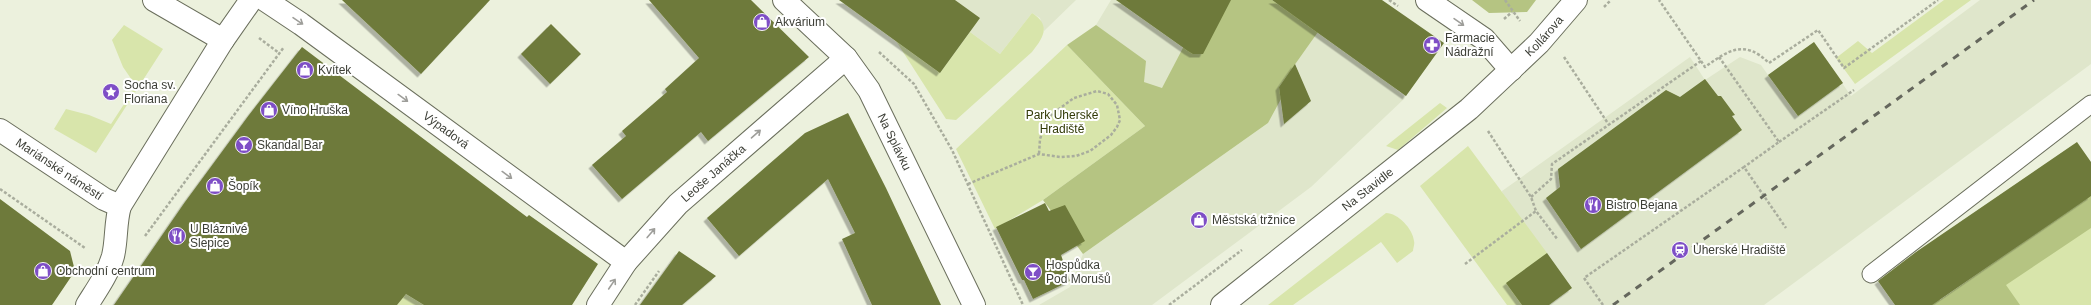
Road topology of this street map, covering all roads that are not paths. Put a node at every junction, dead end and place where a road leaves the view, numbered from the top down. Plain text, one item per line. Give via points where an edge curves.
1 (154, 0) edge
2 (251, 0) edge
3 (265, 0) edge
4 (784, 0) edge
5 (1427, 0) edge
6 (1576, 0) edge
7 (223, 40) junction
8 (846, 58) junction
9 (1511, 70) junction
10 (2091, 104) edge
11 (0, 130) edge
12 (120, 206) junction
13 (626, 262) junction
14 (1871, 274) dead end
15 (87, 305) edge
16 (598, 305) edge
17 (974, 305) edge
18 (1222, 305) edge

1 - 7 street
2 - 7 street
3 -> 13 street, Výpadová
4 - 8 street, Na Splávku
5 -> 9 street via 1484,39
6 - 9 street, Kollárova via 1539,43
7 - 12 street
13 -> 8 street, Leoše Janáčka via 699,184
8 - 17 street, Na Splávku via 869,90
9 - 18 street, Na Stavidle via 1469,109
10 - 14 lane
11 - 12 street, Mariánské náměstí via 104,199
12 - 15 street via 116,219 113,254 103,280
16 -> 13 street, Leoše Janáčka

